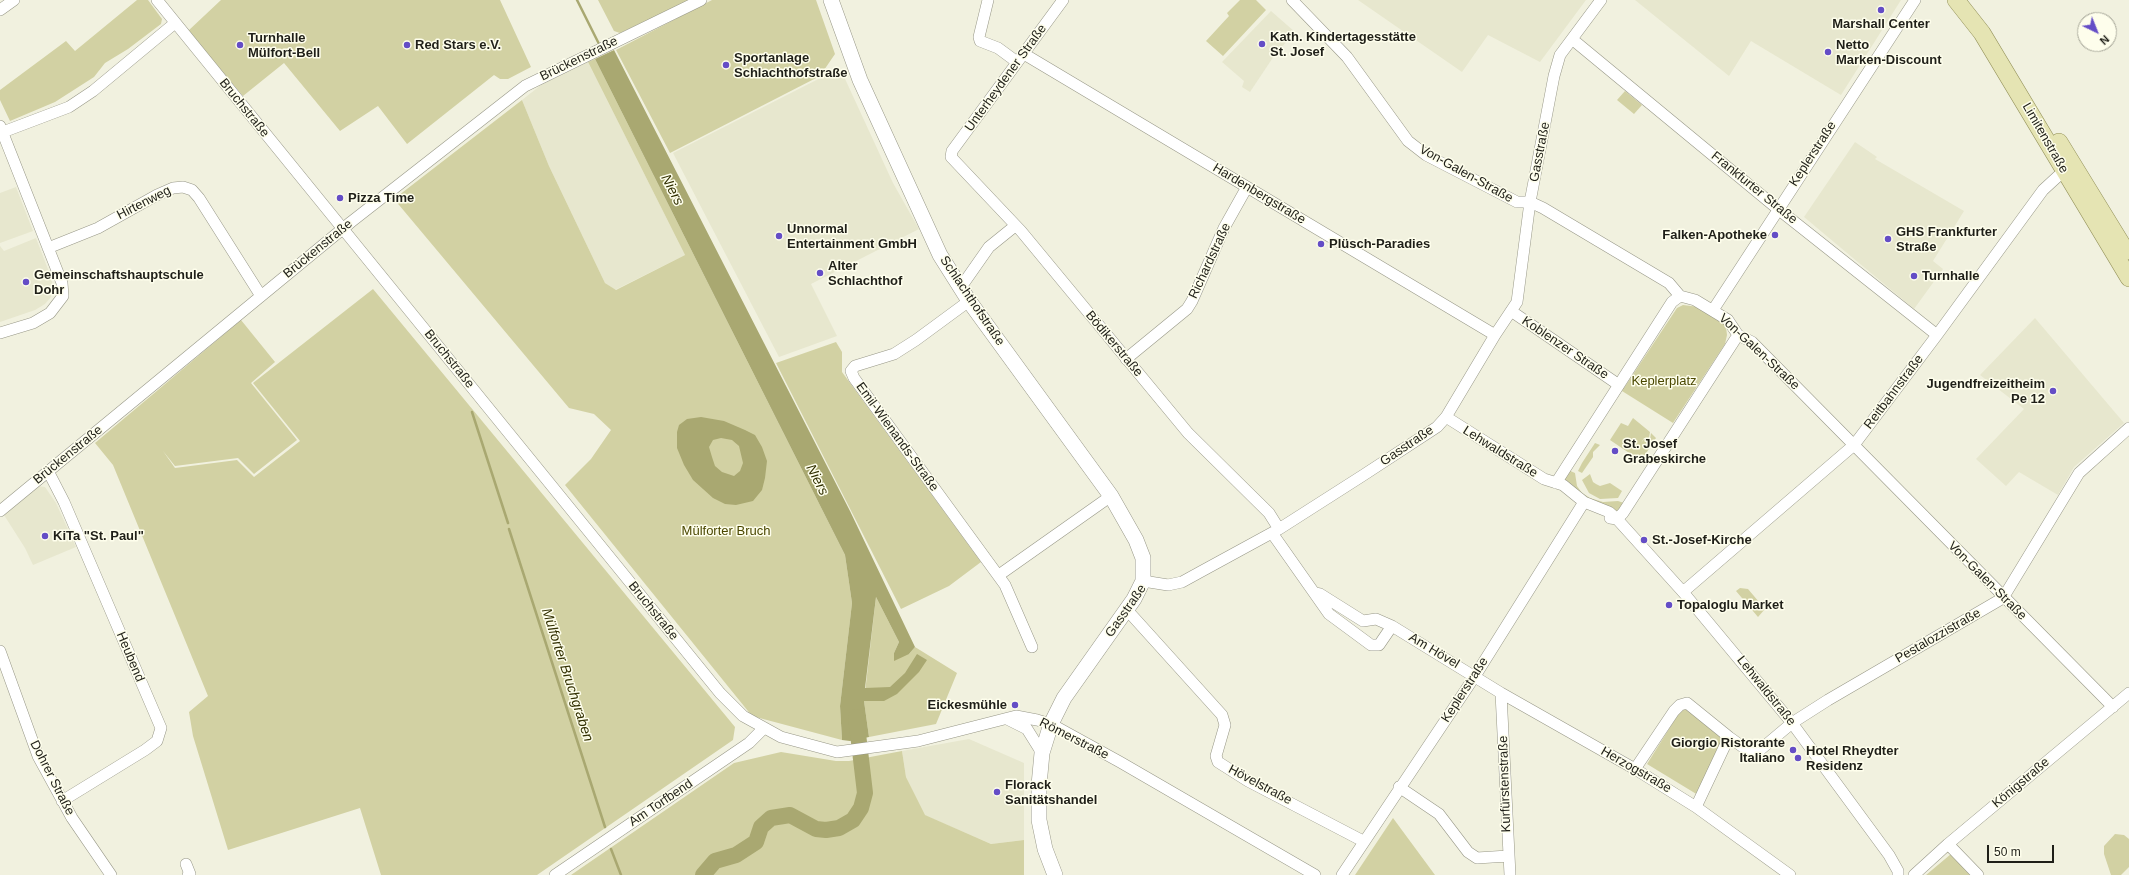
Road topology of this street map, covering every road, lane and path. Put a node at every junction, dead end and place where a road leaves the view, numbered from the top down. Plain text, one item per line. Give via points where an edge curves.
1 (14, 0) edge
2 (157, 0) edge
3 (701, 0) edge
4 (831, 0) edge
5 (988, 0) edge
6 (1063, 0) edge
7 (1292, 0) edge
8 (1601, 0) edge
9 (1915, 0) edge
10 (1956, 0) edge
11 (1971, 0) edge
12 (0, 10) edge
13 (175, 23) junction
14 (1572, 39) junction
15 (1020, 58) junction
16 (1, 129) edge
17 (951, 158) joint
18 (2068, 166) junction
19 (1247, 187) junction
20 (1530, 202) junction
21 (1778, 208) junction
22 (1015, 226) junction
23 (343, 229) junction
24 (48, 248) junction
25 (2129, 256) edge
26 (2129, 278) edge
27 (961, 287) junction
28 (261, 296) junction
29 (1680, 296) junction
30 (969, 301) junction
31 (1713, 310) junction
32 (1511, 311) junction
33 (0, 333) edge
34 (1495, 335) junction
35 (1738, 335) junction
36 (1938, 335) junction
37 (1126, 359) junction
38 (1619, 385) junction
39 (1446, 417) junction
40 (2129, 428) edge
41 (1854, 445) junction
42 (48, 471) junction
43 (1556, 483) junction
44 (1110, 496) junction
45 (1583, 504) junction
46 (0, 511) edge
47 (1617, 519) junction
48 (1275, 530) junction
49 (999, 576) junction
50 (1143, 581) junction
51 (1683, 592) junction
52 (1315, 593) junction
53 (2004, 598) junction
54 (1128, 611) junction
55 (1392, 626) junction
56 (1032, 648) dead end
57 (0, 651) edge
58 (1475, 676) junction
59 (1501, 693) junction
60 (2129, 694) edge
61 (2113, 707) junction
62 (743, 716) joint
63 (1004, 718) junction
64 (1792, 722) junction
65 (1051, 724) junction
66 (764, 728) junction
67 (1729, 737) junction
68 (1042, 753) junction
69 (1635, 769) junction
70 (1399, 787) junction
71 (62, 801) junction
72 (1696, 807) junction
73 (1364, 841) junction
74 (1948, 844) junction
75 (1508, 856) junction
76 (111, 875) edge
77 (555, 875) edge
78 (1055, 875) edge
79 (1315, 875) edge
80 (1342, 875) edge
81 (1510, 875) edge
82 (1790, 875) edge
83 (1898, 875) edge
84 (1914, 875) edge
85 (1978, 875) edge

1 - 12 street
2 - 13 street, Bruchstraße
3 - 23 street, Brückenstraße via 525,86
4 - 27 main road, Schlachthofstraße via 860,80 940,255
5 - 15 street, Hardenbergstraße via 980,41
6 - 15 street, Unterheydener Straße
7 - 20 street, Von-Galen-Straße via 1347,57 1408,141 1426,155 1517,202
8 - 14 street, Gasstraße
9 - 21 street, Keplerstraße
10 - 18 main road, Limitenstraße via 1982,33 2036,121
11 - 18 main road, Limitenstraße via 2043,118
13 - 16 street via 93,91 69,107
13 - 23 street, Bruchstraße
14 - 20 street, Gasstraße via 1560,54 1554,76
14 - 21 street, Frankfurter Straße
15 - 17 street, Unterheydener Straße via 952,151
15 - 19 street, Hardenbergstraße
16 - 24 street
17 - 22 street, Bödikerstraße
18 - 25 main road, Limitenstraße
18 - 26 main road, Limitenstraße
18 - 36 street, Reitbahnstraße via 2042,190
19 - 34 street, Hardenbergstraße
19 - 37 street, Richardstraße via 1224,228 1187,309
20 - 29 street, Von-Galen-Straße via 1669,283
20 - 32 street, Gasstraße via 1517,302
21 - 31 street, Keplerstraße
21 - 36 street, Frankfurter Straße
22 - 27 street via 989,247
22 - 37 street, Bödikerstraße
23 - 28 street, Brückenstraße
23 - 62 street, Bruchstraße via 720,693
24 - 28 street, Hirtenweg via 98,228 157,195 183,187 192,190 199,198
24 - 33 street via 62,283 63,296 50,313 33,323
27 - 30 main road, Schlachthofstraße
28 - 42 street, Brückenstraße
29 - 31 street, Von-Galen-Straße via 1695,300
29 - 38 street via 1672,302
30 - 44 main road, Schlachthofstraße
30 - 49 street, Emil-Wienands-Straße via 894,354 855,366 851,371
31 - 35 street, Von-Galen-Straße via 1728,320
32 - 34 street, Gasstraße
32 - 38 street, Koblenzer Straße
34 - 39 street, Gasstraße
35 - 41 street, Von-Galen-Straße via 1752,342
35 - 47 street
36 - 41 street, Reitbahnstraße
37 - 48 street, Bödikerstraße via 1188,433 1269,513
38 - 43 street
39 - 43 street, Lehwaldstraße via 1544,479
39 - 48 street, Gasstraße via 1437,427
40 - 53 street, Pestalozzistraße via 2079,473
41 - 51 street, Reitbahnstraße
41 - 53 street, Von-Galen-Straße
42 - 46 street, Brückenstraße
42 - 71 street, Heubend via 64,502 161,728 157,741 146,750
43 - 45 street, Lehwaldstraße via 1558,489
44 - 49 street
44 - 50 main road, Schlachthofstraße via 1136,540 1143,558
45 - 47 street, Lehwaldstraße via 1609,512
45 - 58 street, Keplerstraße
47 - 51 street, Lehwaldstraße
48 - 50 street, Gasstraße via 1182,582 1168,584
48 - 52 street, Am Hövel
49 - 56 street, Emil-Wienands-Straße
50 - 54 main road, Gasstraße
51 - 64 street, Lehwaldstraße
52 - 55 street, Am Hövel via 1363,622 1376,619
52 - 55 street, Am Hövel via 1329,614 1371,645 1379,645
53 - 61 street, Von-Galen-Straße
53 - 64 street, Pestalozzistraße
54 - 65 main road, Gasstraße via 1064,698
54 - 73 street, Hövelstraße via 1222,715 1225,725 1216,756 1218,762 1248,781
55 - 58 street, Am Hövel
57 - 71 street, Dohrer Straße via 38,756
58 - 59 street, Herzogstraße
58 - 70 street, Keplerstraße
59 - 69 street, Herzogstraße
59 - 75 street, Kurfürstenstraße
60 - 61 street, Königstraße
61 - 74 street, Königstraße
62 - 66 street, Römerstraße
63 - 65 street, Römerstraße via 1016,716
63 - 66 street, Römerstraße via 918,741 850,752 837,752 807,745 781,737
63 - 68 street via 1027,729
64 - 67 street, Pestalozzistraße via 1754,755
64 - 83 street, Lehwaldstraße via 1889,855
65 - 68 main road, Gasstraße
65 - 79 street, Römerstraße
66 - 77 street, Am Torfbend via 749,743
67 - 69 street via 1687,704 1680,705
67 - 72 street
68 - 78 main road, Gasstraße via 1039,820 1045,849
69 - 72 street, Herzogstraße
70 - 73 street, Keplerstraße
70 - 75 street via 1439,814 1468,852 1477,858
71 - 76 street, Dohrer Straße
72 - 82 street, Herzogstraße
73 - 80 street, Keplerstraße
74 - 84 street, Königstraße
74 - 85 street
75 - 81 street, Kurfürstenstraße

